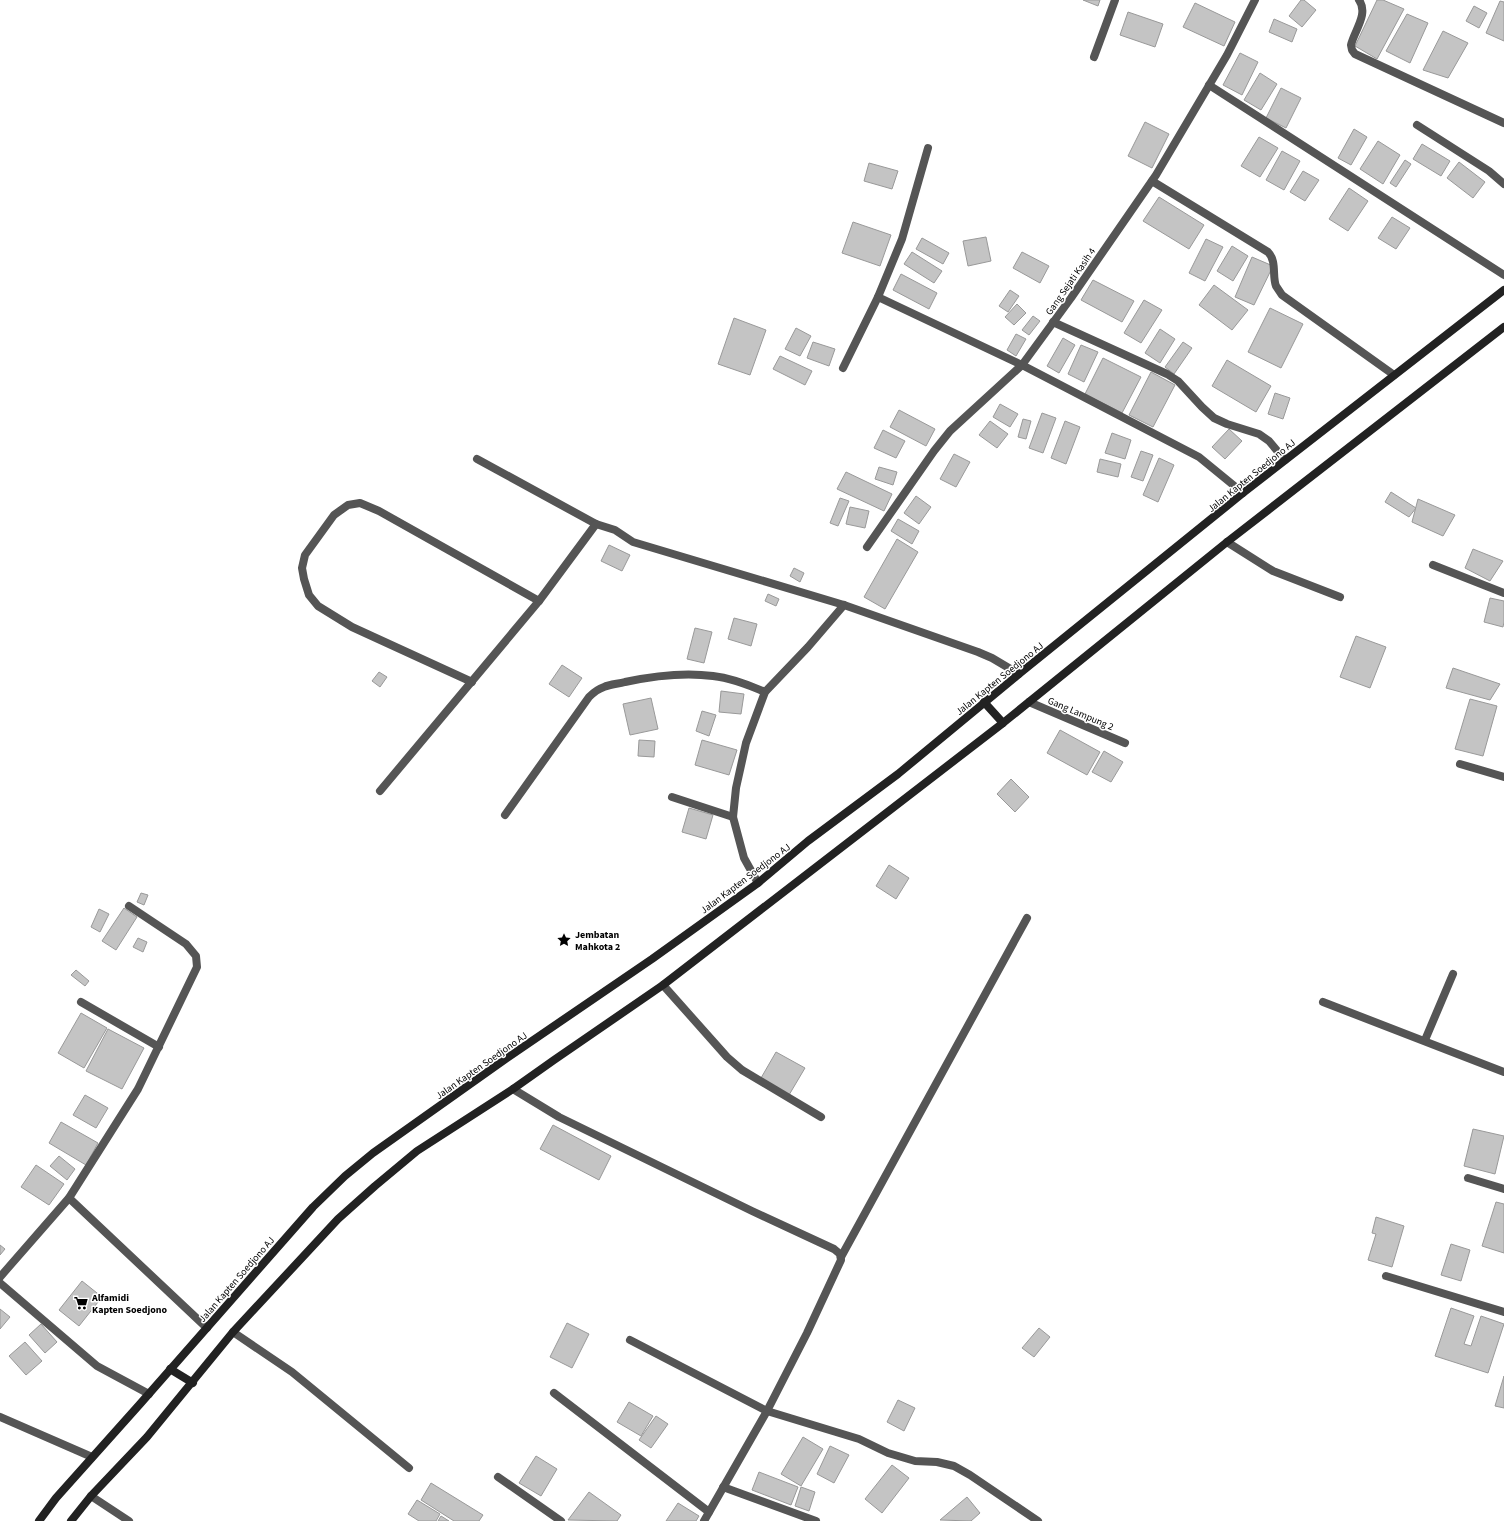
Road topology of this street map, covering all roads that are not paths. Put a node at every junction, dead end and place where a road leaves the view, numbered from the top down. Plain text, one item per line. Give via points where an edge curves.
1 (1115, 0) edge
2 (1255, 0) edge
3 (1360, 0) edge
4 (1094, 57) dead end
5 (1210, 85) junction
6 (1504, 123) edge
7 (1417, 126) dead end
8 (928, 148) dead end
9 (1152, 181) junction
10 (1504, 184) edge
11 (1504, 275) edge
12 (1504, 290) edge
13 (878, 297) junction
14 (1053, 322) junction
15 (1504, 327) edge
16 (1022, 365) junction
17 (843, 368) dead end
18 (1394, 375) junction
19 (477, 459) dead end
20 (1285, 460) junction
21 (1243, 493) junction
22 (596, 524) junction
23 (1227, 542) junction
24 (867, 548) dead end
25 (1433, 565) dead end
26 (1504, 593) edge
27 (1340, 597) dead end
28 (539, 601) junction
29 (844, 605) junction
30 (1019, 674) junction
31 (472, 682) junction
32 (765, 692) junction
33 (984, 702) junction
34 (1029, 702) junction
35 (1003, 723) junction
36 (1125, 743) dead end
37 (1460, 764) dead end
38 (1504, 777) edge
39 (380, 791) dead end
40 (672, 797) dead end
41 (505, 815) dead end
42 (733, 817) junction
43 (758, 883) junction
44 (129, 906) dead end
45 (1026, 918) dead end
46 (1453, 974) dead end
47 (663, 985) junction
48 (81, 1002) dead end
49 (1323, 1002) dead end
50 (1425, 1040) junction
51 (159, 1047) junction
52 (1504, 1072) edge
53 (513, 1089) junction
54 (821, 1117) dead end
55 (1468, 1178) dead end
56 (1504, 1189) edge
57 (69, 1198) junction
58 (841, 1257) junction
59 (1386, 1276) dead end
60 (0, 1277) edge
61 (0, 1283) edge
62 (1504, 1312) edge
63 (207, 1328) junction
64 (233, 1332) junction
65 (630, 1340) dead end
66 (170, 1369) junction
67 (193, 1383) junction
68 (554, 1393) dead end
69 (148, 1394) junction
70 (767, 1411) junction
71 (0, 1417) edge
72 (92, 1456) junction
73 (409, 1468) dead end
74 (498, 1477) dead end
75 (723, 1487) junction
76 (91, 1496) junction
77 (709, 1512) junction
78 (38, 1521) edge
79 (70, 1521) edge
80 (129, 1521) edge
81 (561, 1521) edge
82 (704, 1521) edge
83 (816, 1521) edge
84 (1038, 1521) edge

1 - 4 street
2 - 5 street, Gang Sejati Kasih 4
3 - 6 street via 1363,14 1351,45 1355,54
5 - 9 street, Gang Sejati Kasih 4
5 - 11 street
7 - 10 street
8 - 13 street via 902,239
9 - 14 street, Gang Sejati Kasih 4
9 - 18 street via 1268,252 1273,262 1276,286 1282,295
12 - 18 main road, Jalan Kapten Soedjono AJ
13 - 16 street
13 - 17 street
14 - 16 street, Gang Sejati Kasih 4
14 - 20 street via 1167,374 1178,381 1214,418 1259,434 1269,441
15 - 23 main road
16 - 21 street via 1199,457
16 - 24 street, Gang Sejati Kasih 4 via 950,431
18 - 20 main road, Jalan Kapten Soedjono AJ
19 - 22 street
20 - 21 main road, Jalan Kapten Soedjono AJ
21 - 30 main road, Jalan Kapten Soedjono AJ
22 - 28 street
22 - 29 street via 616,530 633,542
23 - 27 street via 1273,571
23 - 34 main road
25 - 26 street
28 - 31 street
28 - 31 street via 379,511 360,503 348,505 334,515 305,555 302,568 309,595 318,606 352,627
29 - 30 street via 978,652
29 - 32 street
30 - 33 main road, Jalan Kapten Soedjono AJ
31 - 39 street
32 - 41 street via 731,680 691,675 668,675 605,686 588,697
32 - 42 street via 746,742
33 - 35 main road
33 - 43 main road, Jalan Kapten Soedjono AJ via 898,774 808,841
34 - 35 main road
34 - 36 street, Gang Lampung 2
35 - 47 main road
37 - 38 street
40 - 42 street
42 - 43 street via 744,858
43 - 63 main road, Jalan Kapten Soedjono AJ via 372,1153 312,1207
44 - 51 street via 186,944 198,962
45 - 58 street
46 - 50 street
47 - 53 main road
47 - 54 street via 727,1058 742,1070
48 - 51 street
49 - 50 street
50 - 52 street
51 - 57 street via 138,1089
53 - 58 street via 559,1117 838,1250
53 - 64 main road via 418,1151 375,1186 338,1219
55 - 56 street
57 - 60 street
57 - 63 street
58 - 70 street via 807,1333
59 - 62 street
61 - 69 street via 97,1366
63 - 66 main road, Jalan Kapten Soedjono AJ
64 - 67 main road
64 - 73 street via 292,1372
65 - 70 street
66 - 67 main road
66 - 69 main road, Jalan Kapten Soedjono AJ
67 - 76 main road via 147,1437
68 - 77 street
69 - 72 main road, Jalan Kapten Soedjono AJ
70 - 75 street
70 - 84 street via 859,1439 888,1453 915,1461 954,1466
71 - 72 street
72 - 78 main road, Jalan Kapten Soedjono AJ
74 - 81 street
75 - 77 street
75 - 83 street
76 - 79 main road
76 - 80 street
77 - 82 street

